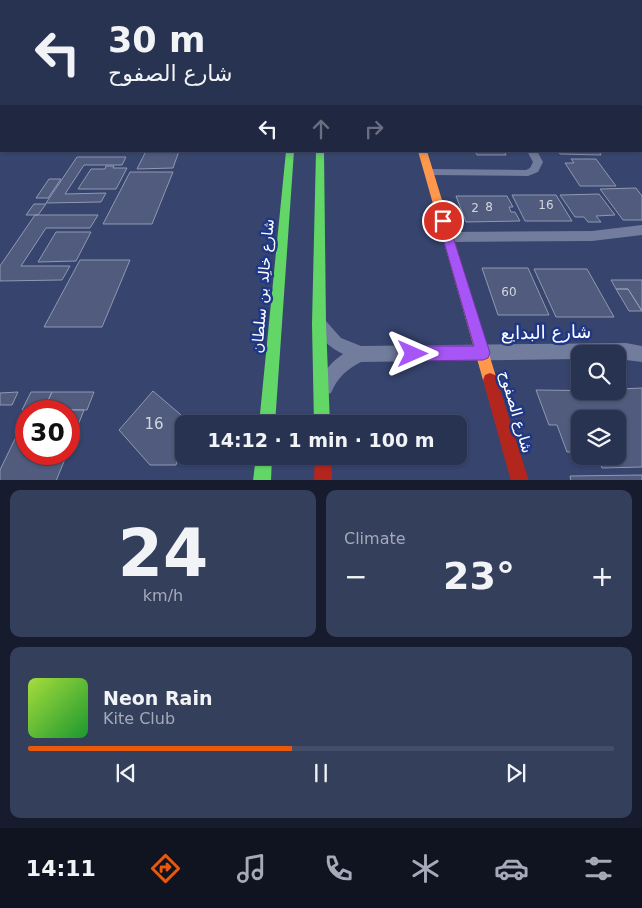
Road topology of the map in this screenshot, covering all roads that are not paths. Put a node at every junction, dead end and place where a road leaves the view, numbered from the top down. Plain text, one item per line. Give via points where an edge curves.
1 (290, 152) edge
2 (320, 152) edge
3 (422, 152) edge
4 (533, 152) edge
5 (429, 172) junction
6 (642, 230) edge
7 (448, 237) junction
8 (319, 324) junction
9 (483, 353) junction
10 (360, 354) junction
11 (642, 354) edge
12 (321, 397) junction
13 (268, 415) edge
14 (322, 415) edge
15 (263, 465) edge
16 (323, 465) edge
17 (262, 480) edge
18 (323, 480) edge
19 (520, 480) edge

1 - 13 main road, شارع خالِد بن سلطان
2 - 8 main road
3 - 5 main road, شارع الصفوح
4 - 5 street via 538,162 528,173
5 - 7 main road, شارع الصفوح
6 - 7 street via 592,236
7 - 9 main road, شارع الصفوح
8 - 10 street, شارع البدايع via 336,343
8 - 12 main road
9 - 10 street, شارع البدايع
9 - 11 street, شارع البدايع via 626,351
9 - 19 main road, شارع الصفوح
10 - 12 street via 337,368
12 - 14 main road
15 - 17 main road
16 - 18 main road

